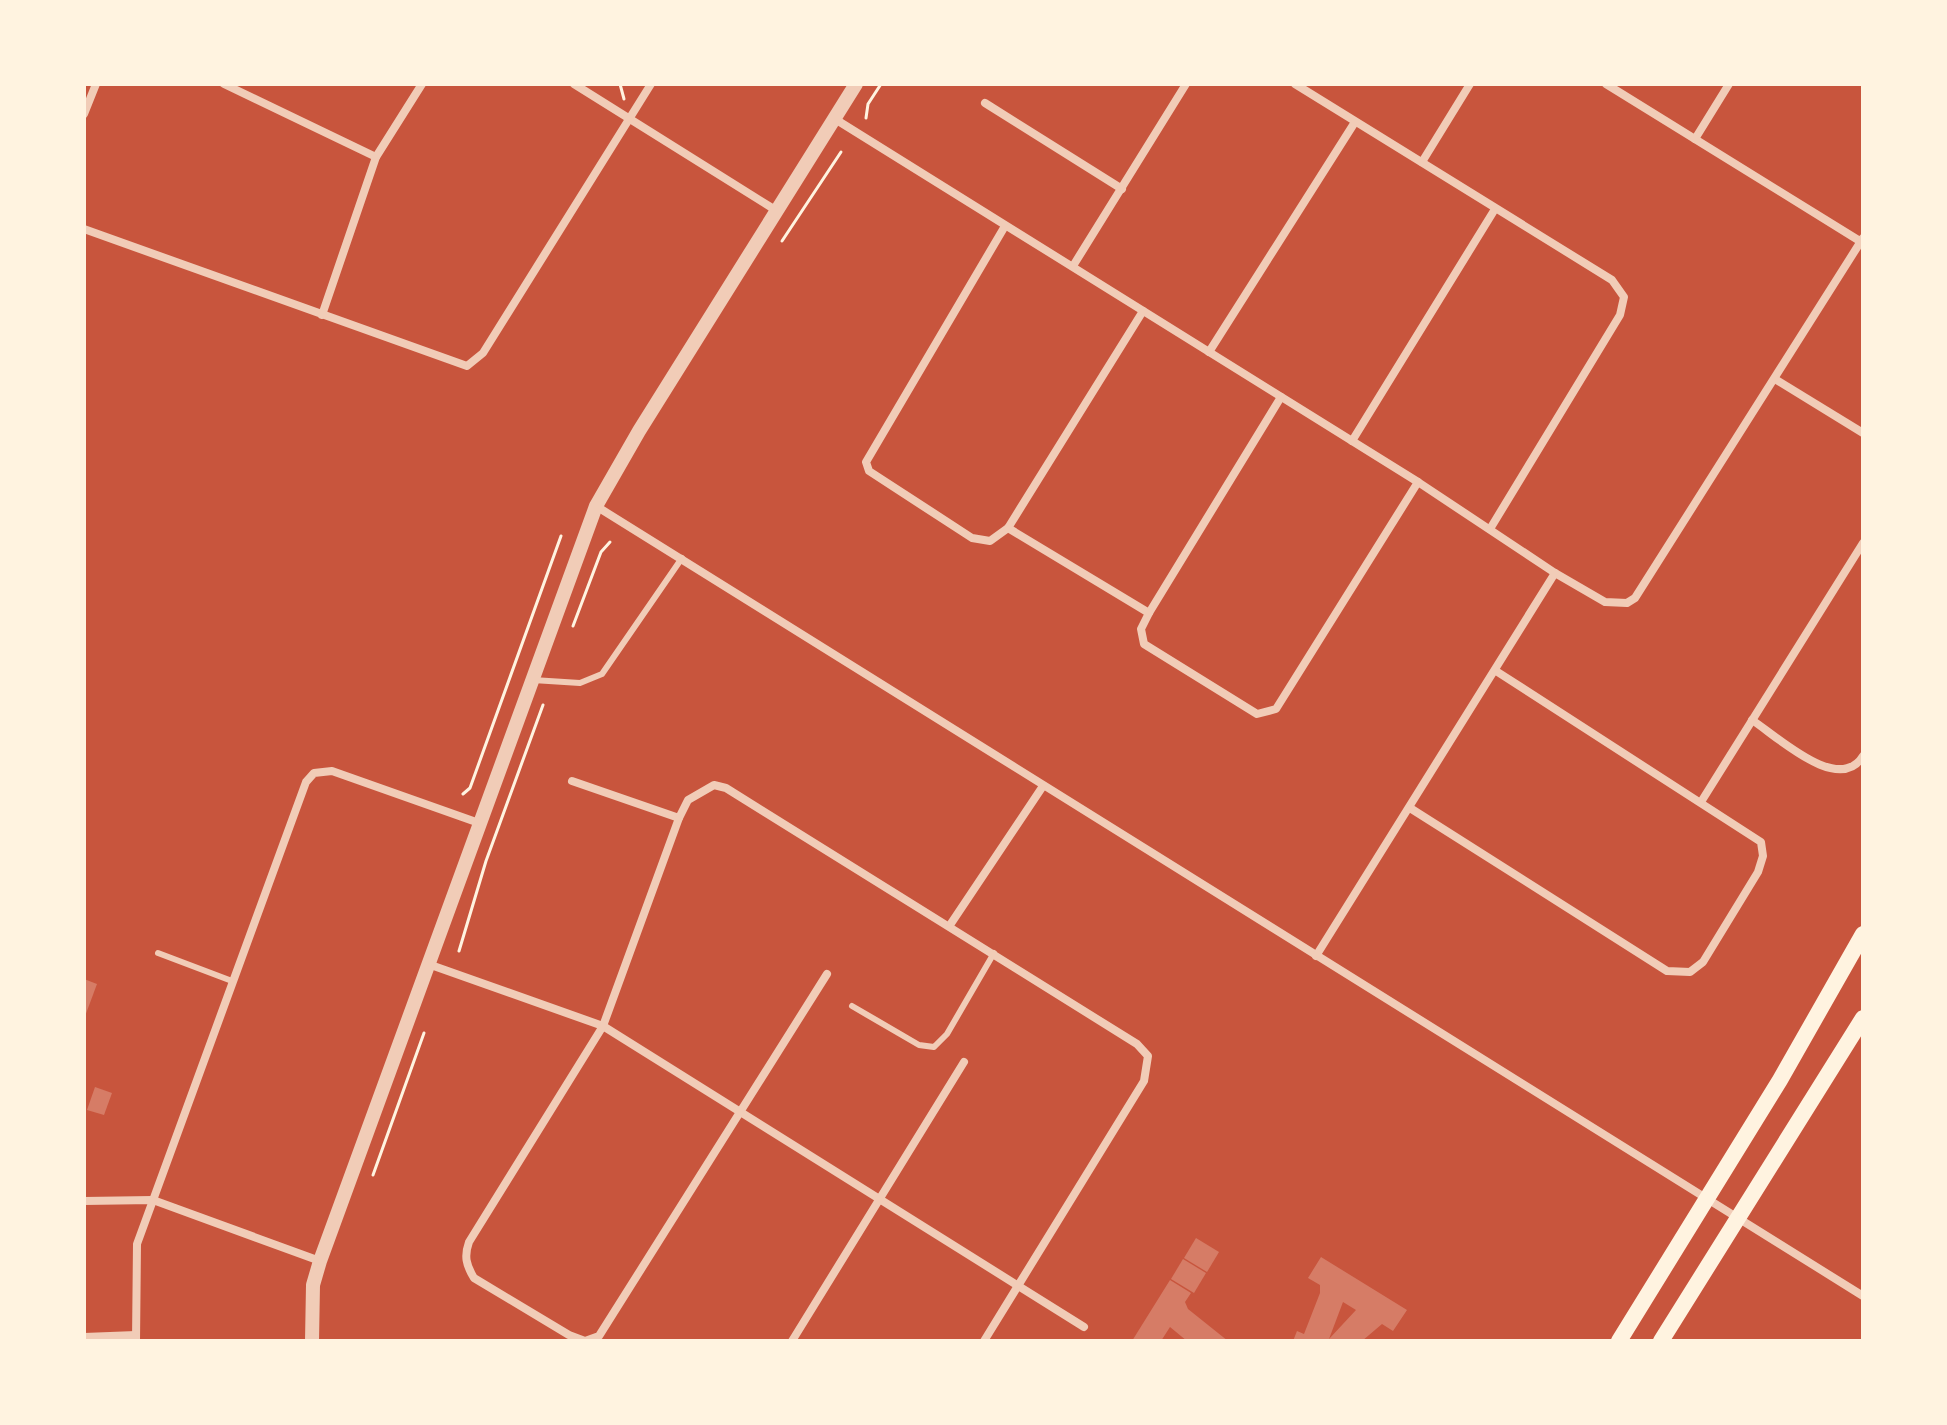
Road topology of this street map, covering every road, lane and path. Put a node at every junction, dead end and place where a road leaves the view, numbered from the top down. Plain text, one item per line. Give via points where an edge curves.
1 (96, 84) edge
2 (224, 84) edge
3 (422, 84) edge
4 (574, 84) edge
5 (651, 84) edge
6 (856, 84) edge
7 (881, 84) edge
8 (1186, 84) edge
9 (1295, 84) edge
10 (1470, 84) edge
11 (1606, 84) edge
12 (1729, 84) edge
13 (985, 103) dead end
14 (84, 114) edge
15 (629, 118) junction
16 (866, 118) dead end
17 (835, 119) junction
18 (1355, 122) junction
19 (1695, 139) junction
20 (841, 152) dead end
21 (376, 157) junction
22 (1422, 162) junction
23 (1122, 189) junction
24 (1495, 209) junction
25 (777, 212) junction
26 (1005, 226) junction
27 (84, 229) edge
28 (782, 241) dead end
29 (1862, 241) edge
30 (1073, 266) junction
31 (1143, 311) junction
32 (322, 315) junction
33 (1209, 352) junction
34 (1775, 379) junction
35 (1281, 397) junction
36 (1863, 433) edge
37 (1352, 441) junction
38 (1418, 482) junction
39 (596, 506) junction
40 (1008, 528) junction
41 (1490, 529) junction
42 (561, 536) dead end
43 (610, 542) dead end
44 (1863, 543) edge
45 (682, 558) junction
46 (1555, 573) junction
47 (1149, 613) junction
48 (573, 626) dead end
49 (1496, 671) junction
50 (531, 680) junction
51 (543, 705) dead end
52 (1752, 720) junction
53 (1863, 756) edge
54 (572, 781) dead end
55 (1043, 786) junction
56 (463, 794) dead end
57 (1701, 802) junction
58 (1410, 808) junction
59 (679, 818) junction
60 (479, 823) junction
61 (950, 925) junction
62 (1863, 934) edge
63 (459, 951) dead end
64 (158, 953) dead end
65 (994, 953) junction
66 (1316, 956) junction
67 (428, 964) junction
68 (827, 974) dead end
69 (232, 981) junction
70 (852, 1006) dead end
71 (1863, 1018) edge
72 (603, 1026) junction
73 (424, 1033) dead end
74 (964, 1062) dead end
75 (739, 1114) junction
76 (373, 1175) dead end
77 (1707, 1199) junction
78 (153, 1200) junction
79 (880, 1200) junction
80 (84, 1201) edge
81 (1738, 1219) junction
82 (320, 1261) junction
83 (1017, 1288) junction
84 (1863, 1296) edge
85 (1084, 1327) dead end
86 (84, 1337) edge
87 (136, 1338) edge
88 (312, 1341) edge
89 (792, 1341) edge
90 (984, 1341) edge
91 (1619, 1341) edge
92 (1661, 1341) edge

1 - 14 street
2 - 21 street
3 - 21 street
4 - 15 street
5 - 15 street
6 - 17 street
7 - 16 path
8 - 23 street
9 - 18 street
10 - 22 street
11 - 19 street
12 - 19 street
13 - 23 street
15 - 25 street
15 - 32 street via 483,353 463,366
17 - 25 street
17 - 26 street
18 - 22 street
18 - 33 street
19 - 29 street
20 - 28 path
21 - 32 street
22 - 24 street
23 - 30 street
24 - 37 street
24 - 41 street via 1612,280 1624,297 1620,315
25 - 39 street
26 - 30 street
26 - 40 street via 866,462 869,471 972,538 990,541
27 - 32 street
29 - 34 street
30 - 31 street
31 - 33 street
31 - 40 street
33 - 35 street
34 - 36 street
34 - 46 street via 1635,598 1605,602
35 - 37 street
35 - 47 street
37 - 38 street
38 - 41 street
38 - 47 street via 1285,699 1270,712 1257,714 1144,644 1141,629
39 - 45 street
39 - 50 street
40 - 47 street
41 - 46 street
42 - 56 path via 470,788
43 - 48 path via 596,563
44 - 52 street
45 - 50 lane via 602,674 580,683
45 - 55 street
46 - 49 street
49 - 57 street
49 - 58 street
50 - 60 street
51 - 63 path
52 - 53 street via 1829,770 1847,770
52 - 57 street
54 - 59 street
55 - 61 street
55 - 66 street
57 - 58 street via 1757,836 1762,863 1703,962 1683,973 1667,971
58 - 66 street
59 - 61 street via 698,792 714,785 726,788
59 - 72 street
60 - 67 street
60 - 69 street via 332,771 314,773 302,790
61 - 65 street
62 - 77 main road
64 - 69 lane
65 - 70 lane via 934,1047 919,1045
65 - 83 street via 1137,1044 1149,1062 1144,1081
66 - 77 street
67 - 72 street
67 - 82 street
68 - 75 street
69 - 78 street
71 - 81 main road
72 - 75 street
72 - 75 street via 469,1242 466,1260 474,1278 569,1335 585,1341 599,1336
73 - 76 path
74 - 79 street
75 - 79 street
77 - 81 street
77 - 91 main road
78 - 80 street
78 - 82 street
78 - 87 street via 136,1251
79 - 83 street
79 - 89 street
81 - 84 street
81 - 92 main road
82 - 88 street via 313,1285
83 - 85 street
83 - 90 street
86 - 87 street

